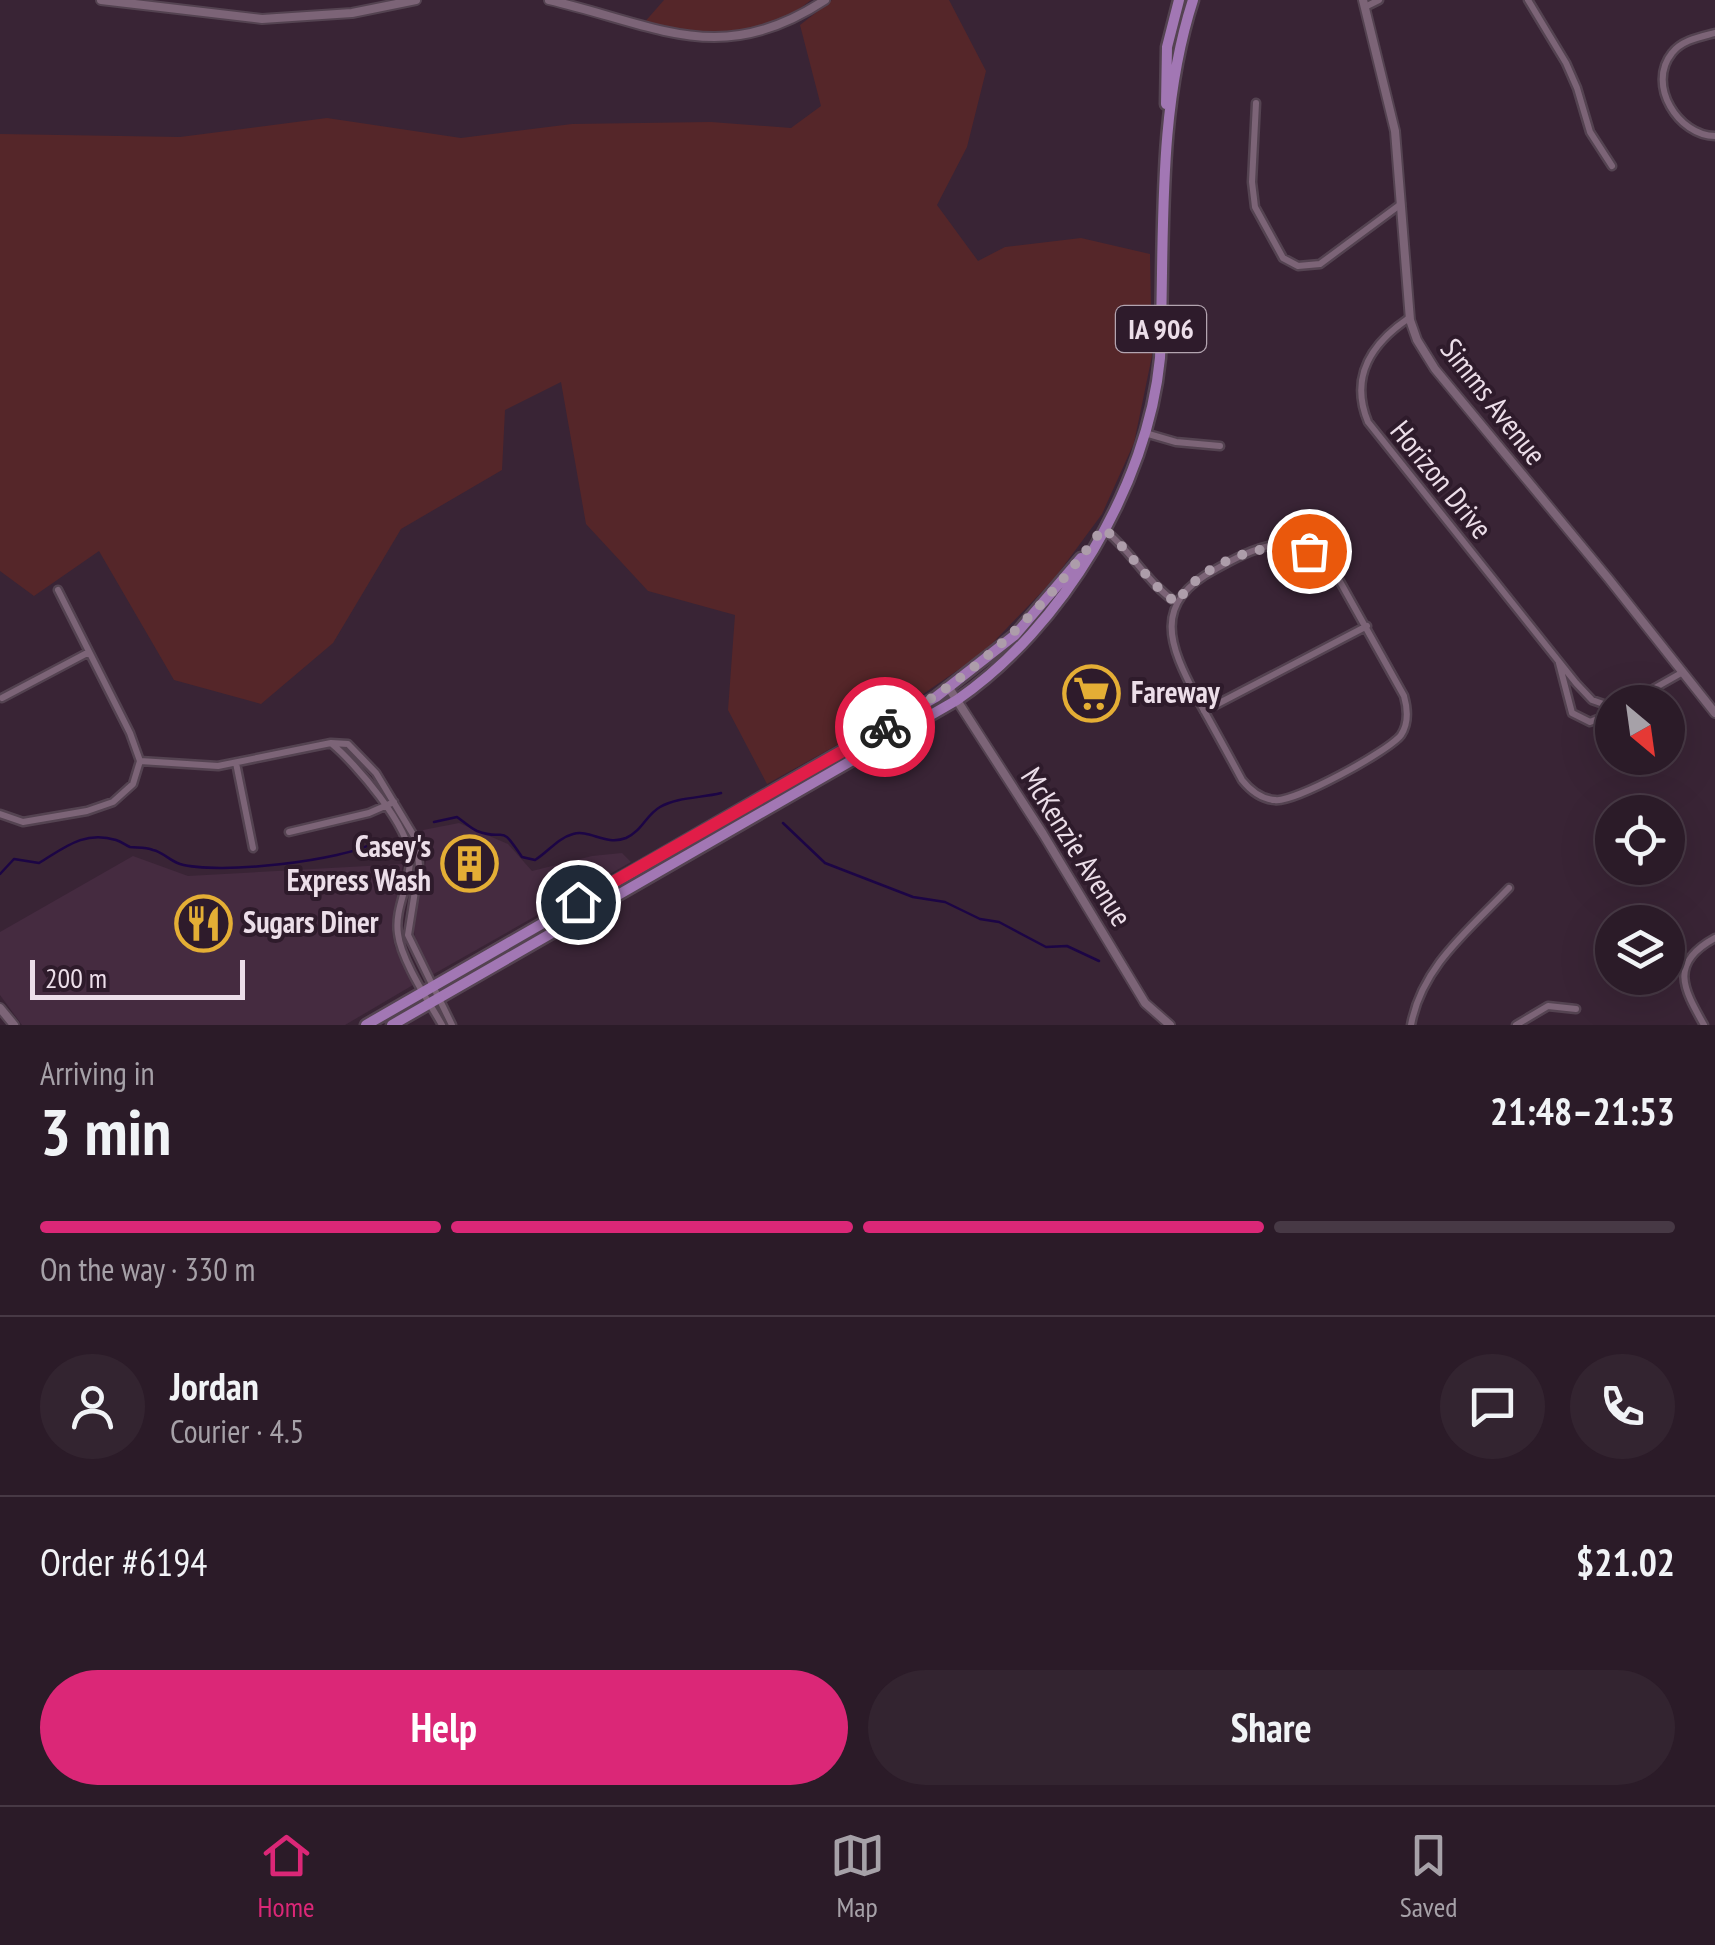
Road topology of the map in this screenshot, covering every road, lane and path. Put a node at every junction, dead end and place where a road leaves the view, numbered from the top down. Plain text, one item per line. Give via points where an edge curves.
1 (101, 0) edge
2 (416, 0) edge
3 (549, 0) edge
4 (825, 0) edge
5 (1179, 0) edge
6 (1193, 0) edge
7 (1378, 0) edge
8 (1528, 0) edge
9 (1364, 4) edge
10 (1715, 33) edge
11 (1256, 103) dead end
12 (1168, 120) junction
13 (1715, 136) edge
14 (1612, 166) dead end
15 (1402, 204) junction
16 (1409, 318) junction
17 (1145, 433) junction
18 (1220, 446) dead end
19 (1103, 528) junction
20 (58, 590) dead end
21 (1177, 603) junction
22 (1366, 626) junction
23 (89, 652) junction
24 (1559, 662) junction
25 (1683, 672) junction
26 (1660, 685) edge
27 (949, 688) junction
28 (2, 698) edge
29 (957, 700) junction
30 (1595, 701) edge
31 (1204, 711) junction
32 (1715, 713) edge
33 (1595, 721) edge
34 (331, 743) junction
35 (140, 761) junction
36 (236, 763) junction
37 (394, 802) junction
38 (385, 807) junction
39 (0, 814) edge
40 (289, 832) dead end
41 (253, 848) dead end
42 (1509, 888) dead end
43 (1715, 938) edge
44 (430, 988) junction
45 (435, 1000) junction
46 (0, 1008) edge
47 (1576, 1009) dead end
48 (14, 1025) edge
49 (366, 1025) edge
50 (392, 1025) edge
51 (442, 1025) edge
52 (452, 1025) edge
53 (1170, 1025) edge
54 (1411, 1025) edge
55 (1516, 1025) edge
56 (1704, 1025) edge

1 - 2 street via 262,19 352,13
3 - 4 street via 715,38 770,30
5 - 12 main road, IA 906 via 1165,63
6 - 12 main road, IA 906
7 - 9 street
8 - 14 street via 1566,63 1590,132
9 - 15 street, Simms Avenue via 1389,100
10 - 13 street via 1675,50 1664,84 1681,122
11 - 15 street via 1252,199 1289,262 1320,264
12 - 17 main road, IA 906 via 1160,358
15 - 16 street, Simms Avenue
16 - 24 street, Horizon Drive via 1368,359 1360,388 1368,422
16 - 25 street, Simms Avenue via 1435,369
17 - 18 street
17 - 19 main road, IA 906
19 - 21 street
19 - 27 main road, IA 906 via 1014,635
19 - 29 main road, IA 906 via 1042,623
20 - 23 street
21 - 22 street via 1196,580 1281,545 1305,550 1333,569
21 - 31 street via 1171,640
22 - 31 street
22 - 31 street via 1404,696 1405,727 1392,744 1301,796 1274,800 1248,787
23 - 28 street
23 - 35 street
24 - 30 street, Horizon Drive
24 - 33 street, Horizon Drive via 1572,713
25 - 26 street
25 - 32 street, Simms Avenue
27 - 29 street, McKenzie Avenue
27 - 44 main road, IA 906
29 - 45 main road, IA 906
29 - 53 street, McKenzie Avenue via 1146,1004
34 - 36 street
34 - 37 street via 356,751
34 - 38 street
35 - 36 street
35 - 39 street via 134,784 113,802 23,822
36 - 41 street
37 - 38 street
37 - 44 street via 420,854 408,935
38 - 40 street
38 - 44 street via 410,857 399,941
42 - 54 street via 1437,963
43 - 56 street via 1696,950 1684,972 1685,989
44 - 45 street
44 - 49 main road, IA 906
45 - 50 main road, IA 906
45 - 51 street
45 - 52 street
46 - 48 street
47 - 55 street via 1548,1006

